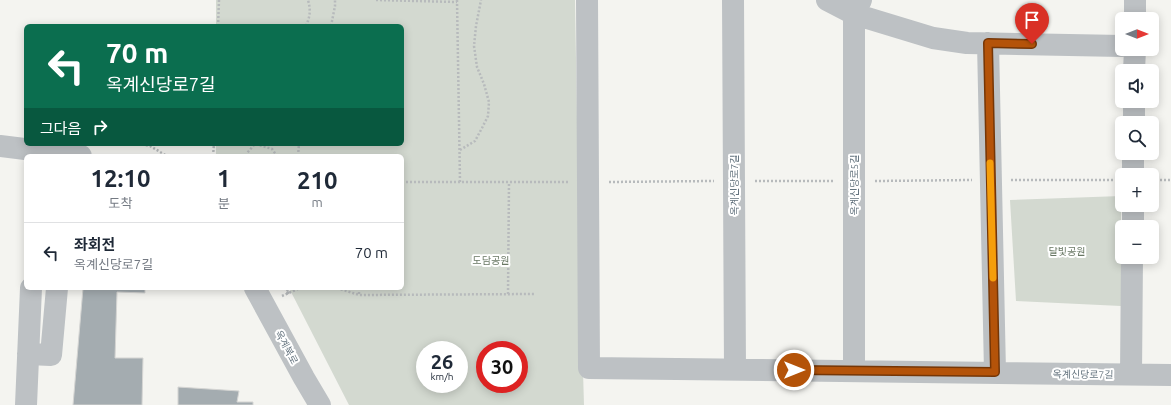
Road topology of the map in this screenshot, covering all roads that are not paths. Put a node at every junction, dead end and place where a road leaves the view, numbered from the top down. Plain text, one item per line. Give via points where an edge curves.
1 (587, 0) edge
2 (733, 0) edge
3 (827, 0) edge
4 (1135, 0) edge
5 (857, 7) edge
6 (1135, 12) edge
7 (988, 43) junction
8 (1115, 46) edge
9 (0, 146) edge
10 (65, 154) edge
11 (1132, 264) edge
12 (31, 290) edge
13 (57, 290) edge
14 (256, 290) edge
15 (28, 354) junction
16 (735, 369) junction
17 (854, 371) junction
18 (995, 372) junction
19 (1131, 374) junction
20 (1171, 375) edge
21 (26, 405) edge
22 (320, 405) edge

1 - 16 street, 옥계신당로7길 via 589,368
2 - 16 street, 옥계신당로7길
3 - 5 street
4 - 6 street
5 - 7 street via 932,38
5 - 17 street, 옥계신당로5길
7 - 8 street
7 - 18 street
9 - 10 street
11 - 19 street
12 - 15 street
13 - 15 street via 51,355
14 - 22 street, 옥계북로
15 - 21 street
16 - 17 street, 옥계신당로7길
17 - 18 street, 옥계신당로7길
18 - 19 street, 옥계신당로7길
19 - 20 street, 옥계신당로7길

